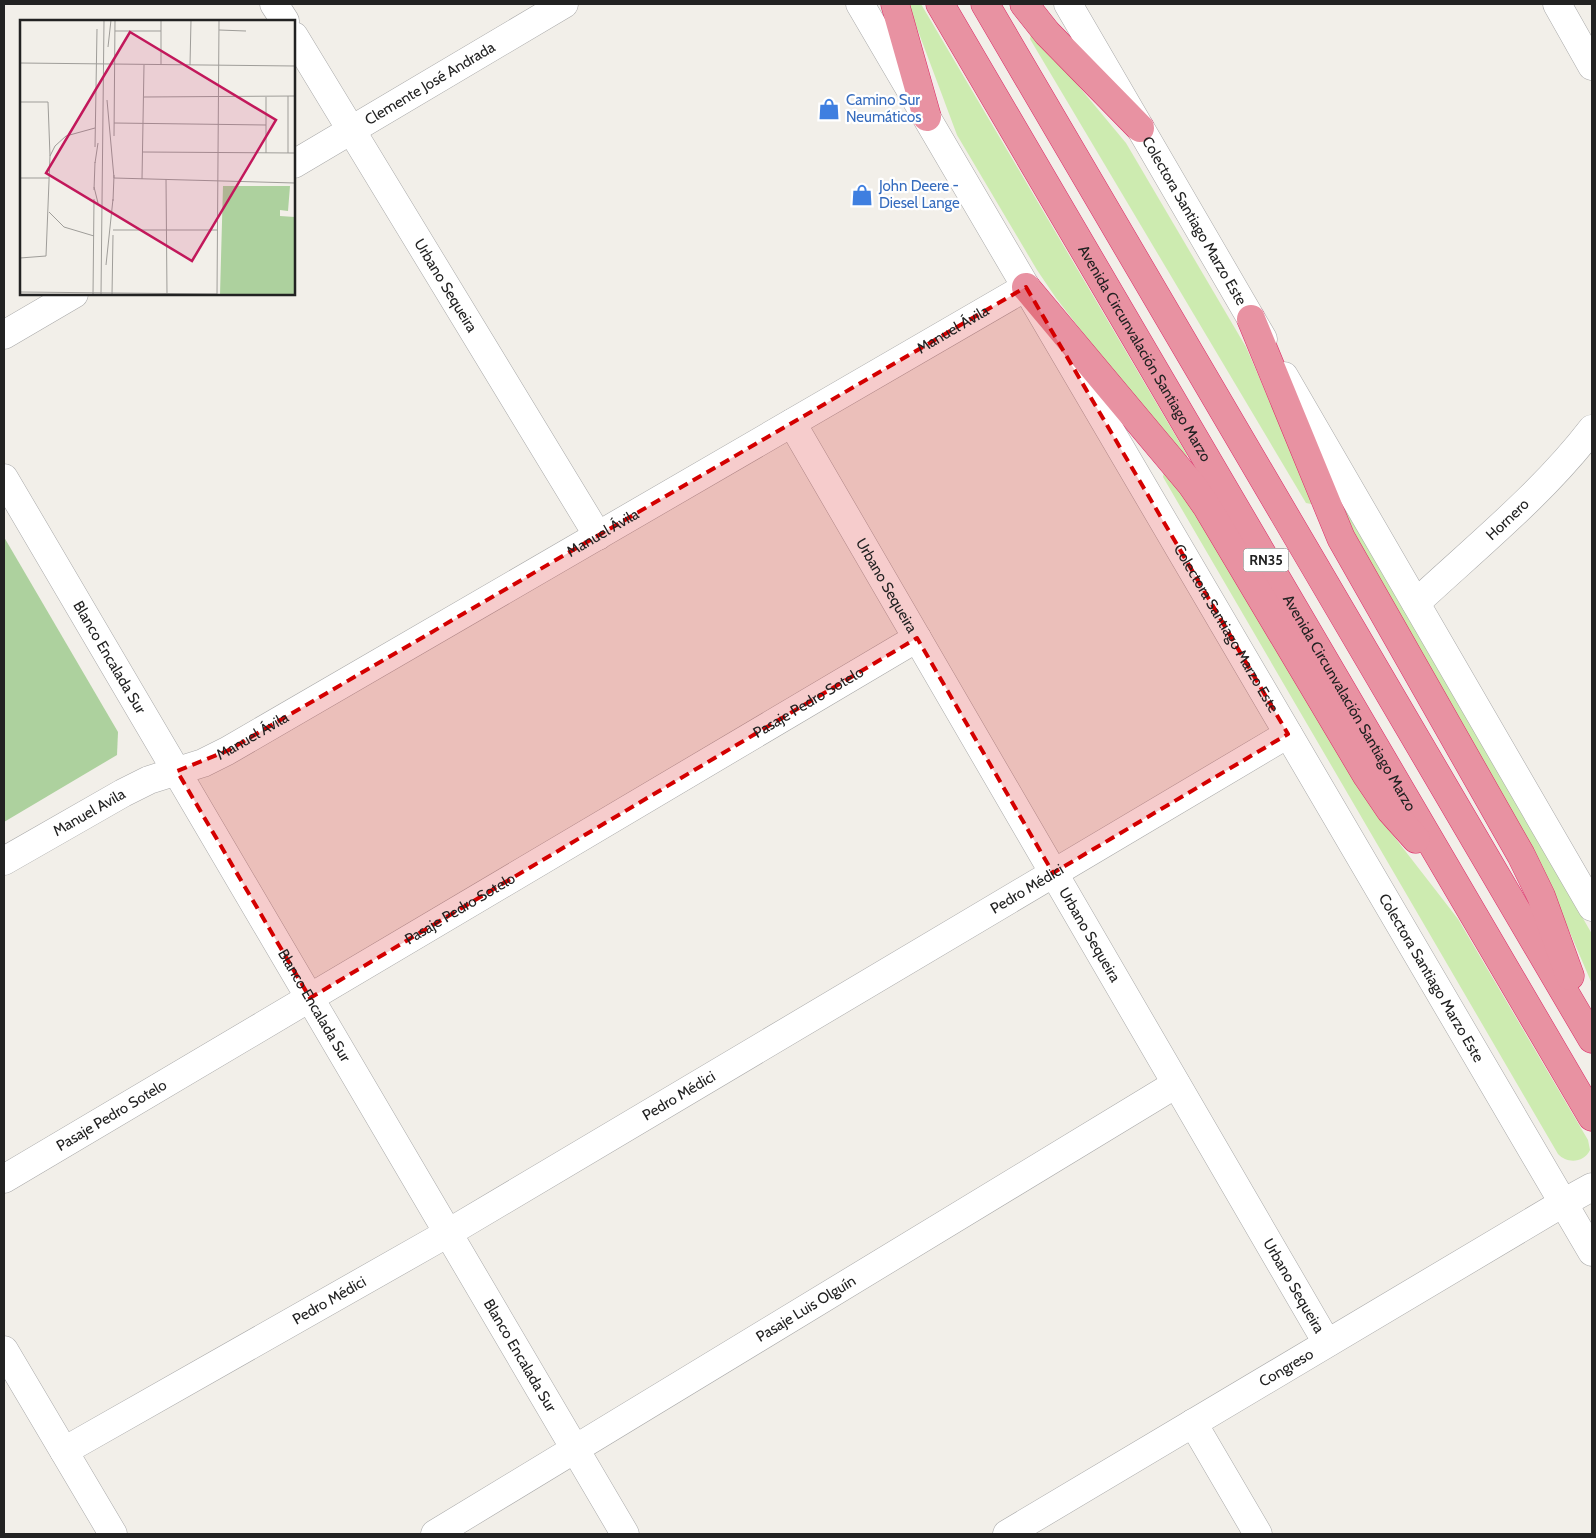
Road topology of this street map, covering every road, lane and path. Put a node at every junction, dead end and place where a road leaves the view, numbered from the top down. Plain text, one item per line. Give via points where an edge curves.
1 (274, 4) edge
2 (564, 4) edge
3 (860, 4) edge
4 (895, 4) edge
5 (940, 4) edge
6 (985, 4) edge
7 (1024, 4) edge
8 (1068, 4) edge
9 (1557, 4) edge
10 (284, 20) edge
11 (295, 38) edge
12 (1592, 66) edge
13 (927, 117) junction
14 (1140, 128) junction
15 (351, 130) junction
16 (295, 163) edge
17 (1026, 287) junction
18 (72, 295) edge
19 (1251, 319) junction
20 (4, 335) edge
21 (792, 423) junction
22 (1592, 429) edge
23 (4, 478) edge
24 (598, 536) junction
25 (1416, 603) junction
26 (917, 638) junction
27 (1288, 734) junction
28 (177, 771) junction
29 (4, 861) edge
30 (1054, 873) junction
31 (1456, 884) junction
32 (1592, 907) edge
33 (310, 998) junction
34 (1592, 1039) edge
35 (1176, 1084) junction
36 (1592, 1117) edge
37 (4, 1179) edge
38 (1592, 1187) edge
39 (1563, 1203) junction
40 (448, 1233) junction
41 (1592, 1252) edge
42 (1327, 1343) junction
43 (4, 1350) edge
44 (1193, 1424) junction
45 (575, 1449) junction
46 (64, 1451) junction
47 (113, 1534) edge
48 (435, 1534) edge
49 (625, 1534) edge
50 (1007, 1534) edge
51 (1258, 1534) edge

1 - 10 street
2 - 15 street, Clemente José Andrada
3 - 13 street, Colectora Santiago Marzo Este
4 - 13 highway
5 - 31 highway, Avenida Circunvalación Santiago Marzo / RN35
6 - 34 highway, RN35
7 - 14 highway via 1047,33
8 - 14 street, Colectora Santiago Marzo Este
9 - 12 street
11 - 15 street, Urbano Sequeira
13 - 17 street, Colectora Santiago Marzo Este
14 - 19 street, Colectora Santiago Marzo Este
15 - 16 street, Clemente José Andrada
15 - 24 street, Urbano Sequeira
17 - 21 street, Manuel Ávila
17 - 27 street, Colectora Santiago Marzo Este
17 - 31 highway via 1200,496 1382,800
18 - 20 street
19 - 25 street, Colectora Santiago Marzo Este
19 - 34 highway via 1341,538 1528,868
21 - 24 street, Manuel Ávila
21 - 26 street, Urbano Sequeira
22 - 25 street, Hornero via 1547,481
23 - 28 street, Blanco Encalada Sur
24 - 28 street, Manuel Ávila via 227,751
25 - 32 street, Colectora Santiago Marzo Este
26 - 30 street, Urbano Sequeira
26 - 33 street, Pasaje Pedro Sotelo
27 - 30 street, Pedro Médici
27 - 39 street, Colectora Santiago Marzo Este
28 - 29 street, Manuel Avila via 123,793
28 - 33 street, Blanco Encalada Sur
30 - 35 street, Urbano Sequeira
30 - 40 street, Pedro Médici
31 - 36 highway, Avenida Circunvalación Santiago Marzo / RN35
33 - 37 street, Pasaje Pedro Sotelo
33 - 40 street, Blanco Encalada Sur
35 - 42 street, Urbano Sequeira
35 - 45 street, Pasaje Luis Olguín
38 - 39 street, Congreso
39 - 41 street, Colectora Santiago Marzo Este
39 - 42 street, Congreso
40 - 45 street, Blanco Encalada Sur
40 - 46 street, Pedro Médici
42 - 44 street, Congreso
43 - 46 street
44 - 50 street, Congreso
44 - 51 street
45 - 48 street, Pasaje Luis Olguín
45 - 49 street, Blanco Encalada Sur
46 - 47 street

